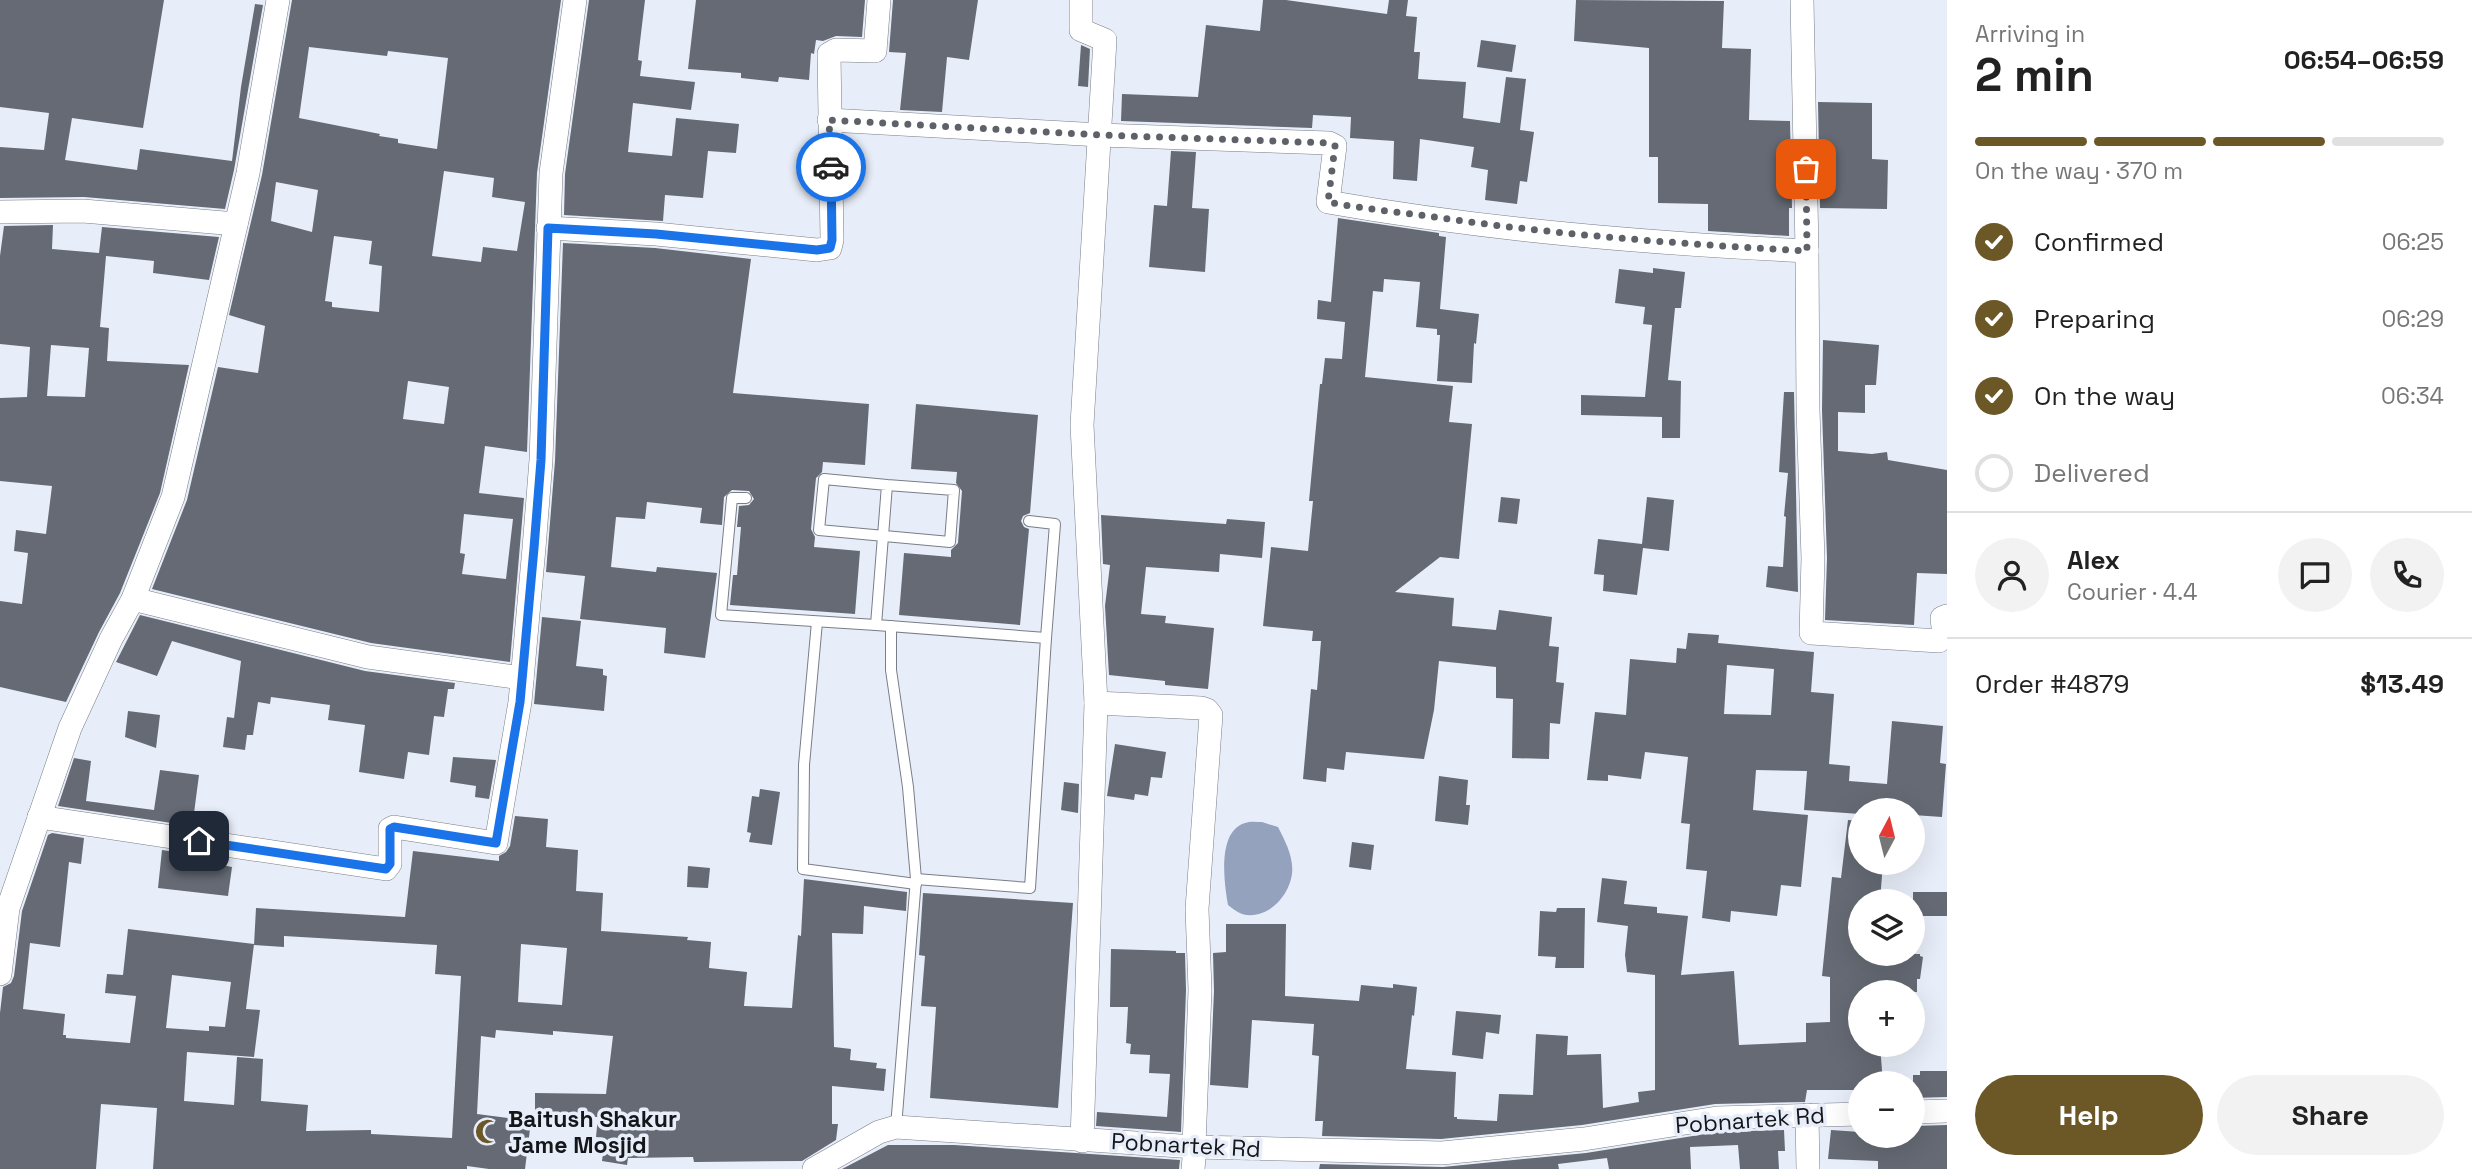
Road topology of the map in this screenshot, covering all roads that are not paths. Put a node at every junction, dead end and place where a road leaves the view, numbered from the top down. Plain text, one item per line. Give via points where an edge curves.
1 (278, 0) edge
2 (575, 0) edge
3 (878, 0) edge
4 (1081, 0) edge
5 (1802, 0) edge
6 (829, 120) junction
7 (1100, 135) junction
8 (0, 212) edge
9 (236, 225) junction
10 (548, 228) junction
11 (1807, 251) junction
12 (887, 485) junction
13 (746, 498) dead end
14 (1029, 521) dead end
15 (883, 536) junction
16 (133, 599) junction
17 (1947, 616) edge
18 (817, 622) junction
19 (876, 625) junction
20 (891, 626) junction
21 (1046, 638) junction
22 (522, 678) junction
23 (1096, 703) junction
24 (39, 817) junction
25 (916, 882) junction
26 (0, 974) edge
27 (1947, 1111) edge
28 (1925, 1112) edge
29 (1848, 1114) edge
30 (1807, 1115) junction
31 (896, 1127) junction
32 (1082, 1141) junction
33 (1194, 1154) edge
34 (814, 1169) edge
35 (1808, 1169) edge

1 - 9 street
2 - 10 street
3 - 6 street via 875,51 836,50 829,54
4 - 7 street via 1081,30 1105,40
5 - 11 street
6 - 7 street
6 - 10 street via 830,248
7 - 11 street via 1329,143 1335,146 1328,202 1490,225 1666,243
7 - 23 street via 1082,425
8 - 9 street via 83,211
9 - 16 street via 173,497
10 - 22 street via 541,460
11 - 17 street via 1811,634 1939,640 1944,636 1942,618
12 - 15 lane
12 - 15 lane via 824,479 819,530
12 - 15 lane via 954,490 950,542
13 - 18 lane via 732,498 721,615
14 - 21 lane via 1055,524
15 - 19 lane
16 - 22 street via 368,657
16 - 24 street via 70,728
18 - 19 lane
18 - 25 lane via 804,765 803,869
19 - 20 lane
20 - 21 lane
20 - 25 lane via 891,670
21 - 25 lane via 1030,888
22 - 24 street via 496,843 394,827 390,829 386,869
23 - 32 street
23 - 33 street via 1201,708 1211,715 1196,909 1200,989
24 - 26 street via 8,908
25 - 31 lane
27 - 28 street
29 - 30 street, Pobnartek Rd
30 - 33 street, Pobnartek Rd via 1717,1118 1584,1139 1442,1153
30 - 35 street
31 - 32 street, Pobnartek Rd
31 - 34 street, Pobnartek Rd
32 - 33 street, Pobnartek Rd

